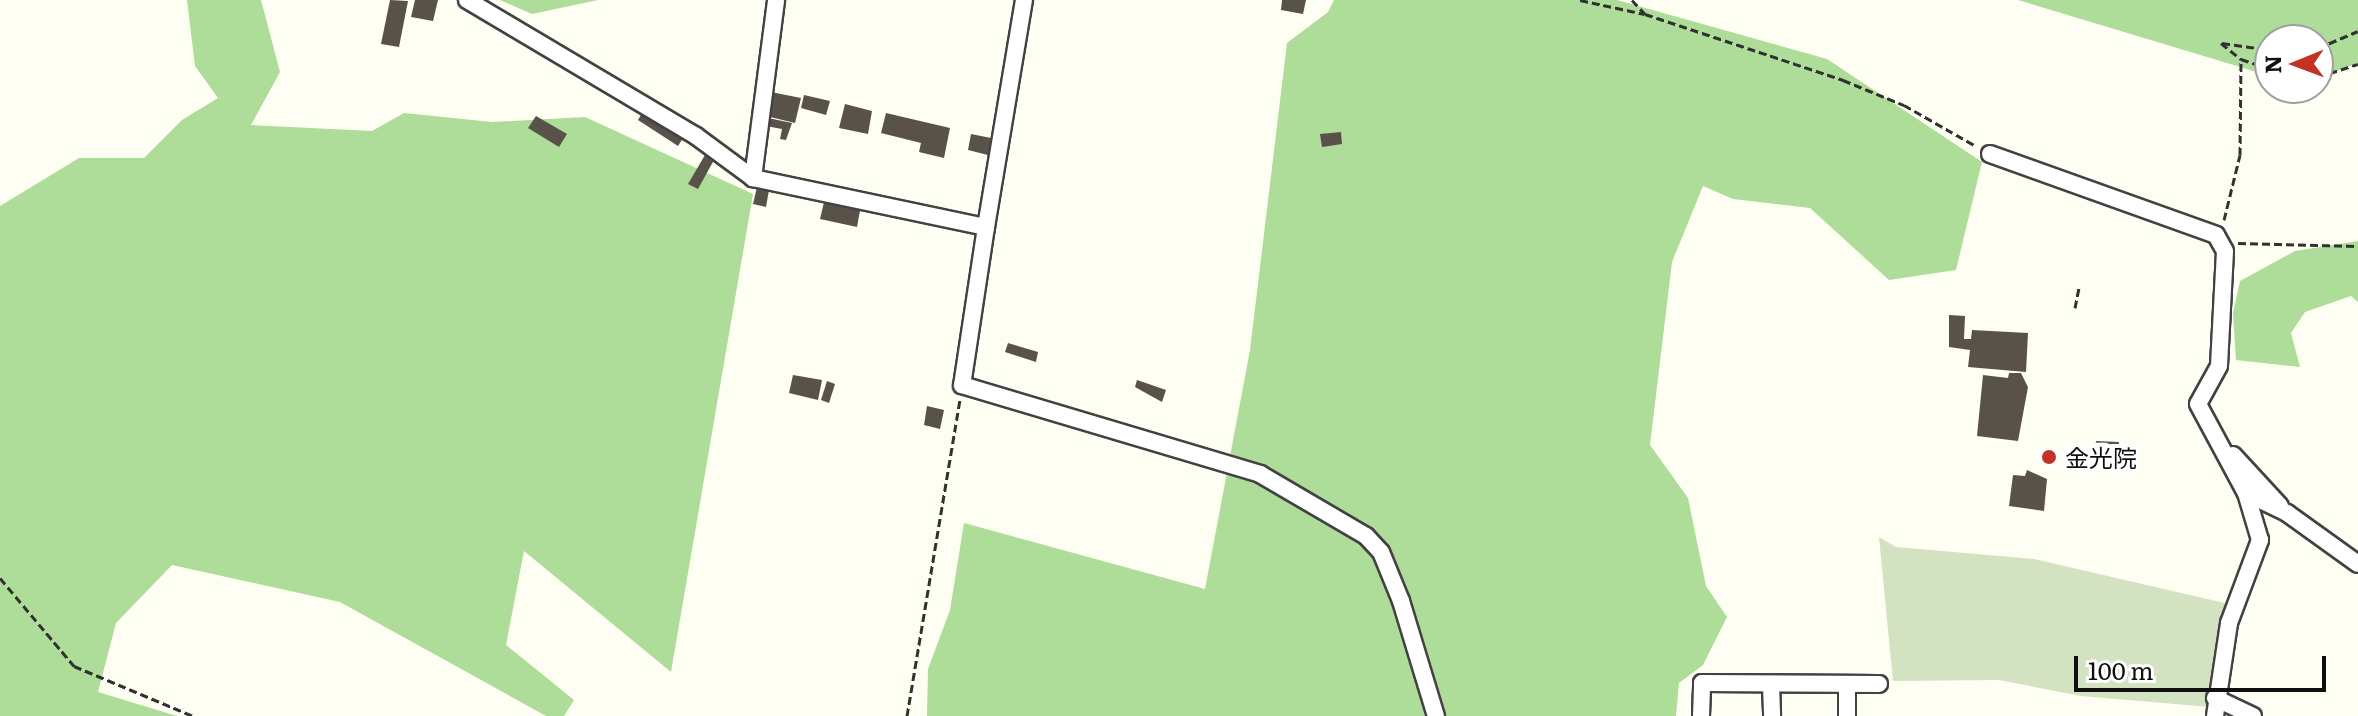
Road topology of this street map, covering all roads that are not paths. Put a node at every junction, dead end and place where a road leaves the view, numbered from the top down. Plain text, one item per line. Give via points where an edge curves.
1 (467, 0) edge
2 (776, 0) edge
3 (1024, 0) edge
4 (1990, 154) road end
5 (753, 178) junction
6 (986, 227) junction
7 (2223, 444) junction
8 (2246, 493) junction
9 (2287, 513) junction
10 (2358, 564) edge
11 (1771, 684) junction
12 (1847, 684) junction
13 (1879, 684) dead end
14 (2215, 698) junction
15 (1436, 716) edge
16 (1701, 716) edge
17 (1772, 716) edge
18 (1847, 716) edge
19 (2215, 716) edge
20 (2253, 716) edge

1 - 5 street via 696,136
2 - 5 street
3 - 6 street
4 - 7 street via 2136,204 2216,235 2223,243 2219,366 2198,404
5 - 6 street
6 - 15 street via 962,385 1260,474 1366,536 1381,552 1396,588
7 - 8 street
7 - 9 street
8 - 9 street
8 - 14 street via 2260,540 2229,623
9 - 10 street
11 - 12 street
11 - 16 street via 1702,683
11 - 17 street
12 - 13 street
12 - 18 street
14 - 19 street
14 - 20 street

